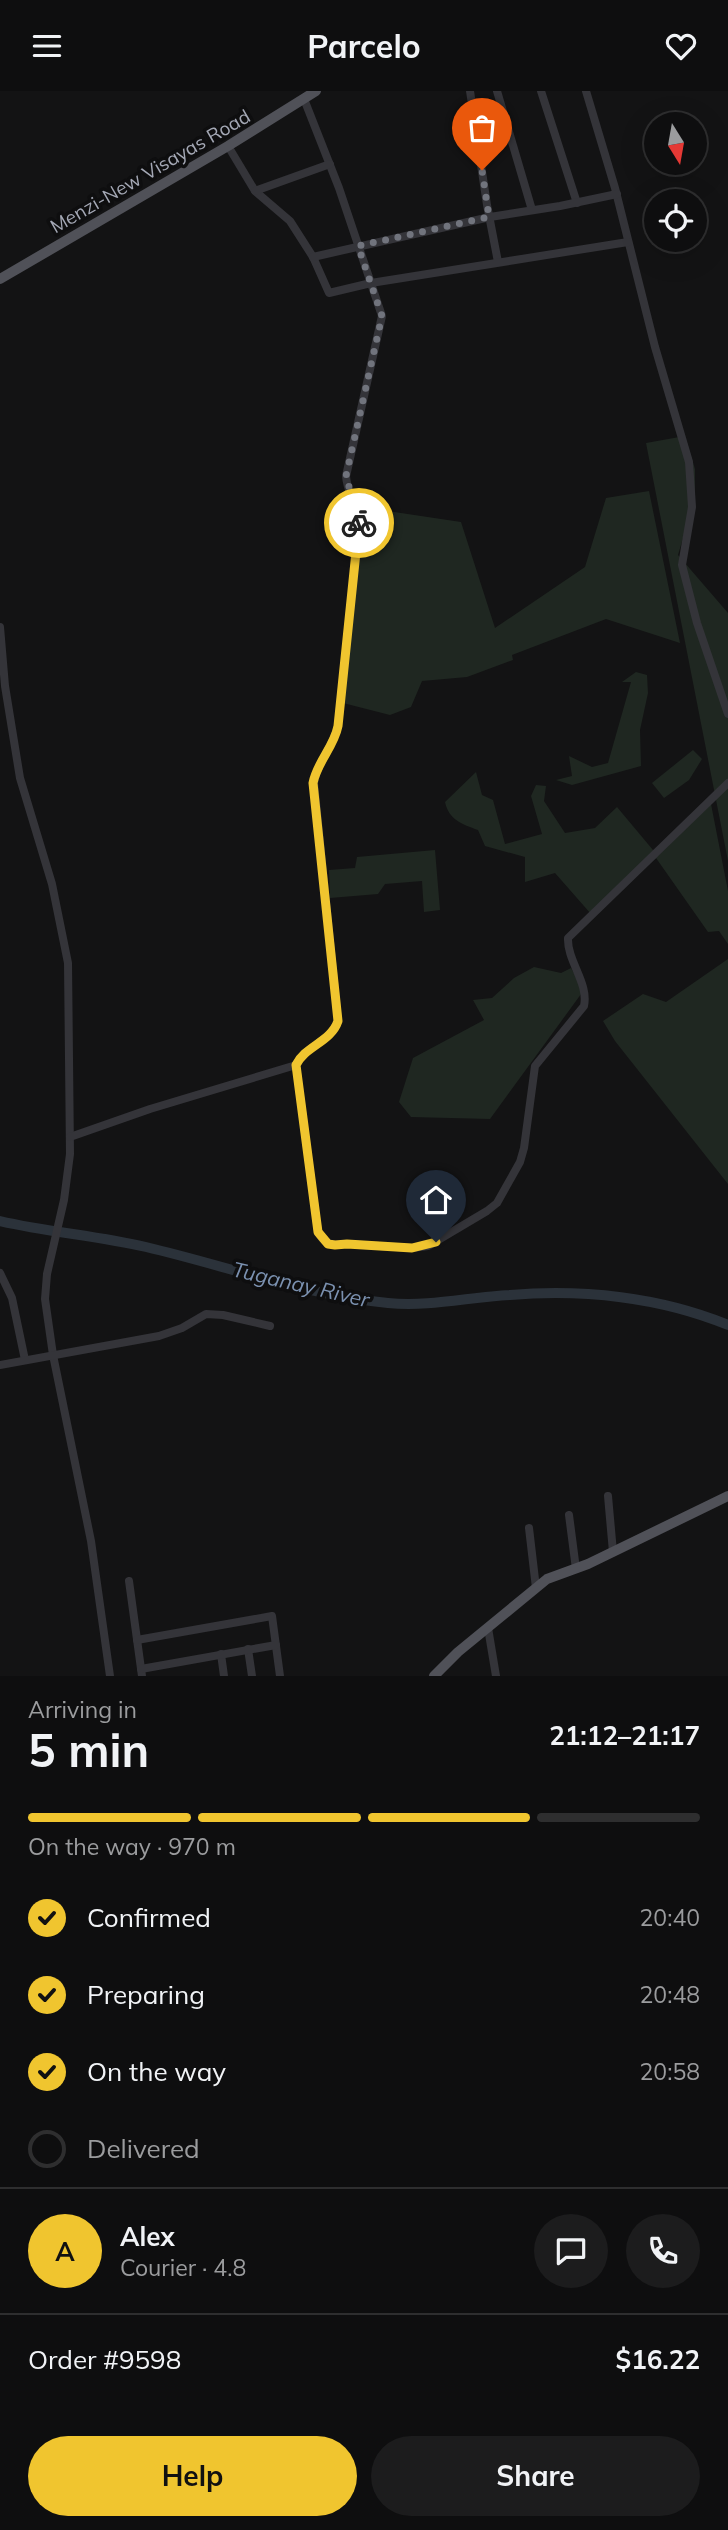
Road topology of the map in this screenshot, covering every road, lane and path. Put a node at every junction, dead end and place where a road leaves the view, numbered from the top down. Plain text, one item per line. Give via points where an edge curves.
1 (316, 91) edge
2 (470, 91) edge
3 (497, 91) edge
4 (541, 91) edge
5 (586, 91) edge
6 (304, 99) junction
7 (228, 146) junction
8 (330, 164) junction
9 (255, 191) junction
10 (617, 194) junction
11 (577, 203) junction
12 (531, 210) junction
13 (489, 217) junction
14 (628, 241) junction
15 (358, 246) junction
16 (313, 257) junction
17 (498, 262) junction
18 (0, 279) edge
19 (371, 283) junction
20 (0, 627) edge
21 (728, 714) edge
22 (728, 783) edge
23 (296, 1065) junction
24 (70, 1137) junction
25 (0, 1273) edge
26 (270, 1326) dead end
27 (53, 1355) junction
28 (25, 1360) junction
29 (0, 1365) edge
30 (608, 1496) dead end
31 (728, 1496) edge
32 (569, 1515) dead end
33 (528, 1528) dead end
34 (613, 1552) junction
35 (576, 1569) junction
36 (129, 1581) dead end
37 (536, 1588) junction
38 (488, 1628) junction
39 (137, 1640) junction
40 (276, 1645) junction
41 (248, 1649) junction
42 (221, 1654) junction
43 (165, 1665) junction
44 (141, 1672) edge
45 (110, 1676) edge
46 (167, 1676) edge
47 (224, 1676) edge
48 (252, 1676) edge
49 (280, 1676) edge
50 (435, 1676) edge
51 (496, 1676) edge

1 - 6 main road, Menzi-New Visayas Road
2 - 13 street
3 - 12 street
4 - 11 street
5 - 10 street
6 - 7 main road, Menzi-New Visayas Road
6 - 8 street
7 - 9 street
7 - 18 main road, Menzi-New Visayas Road
8 - 9 street
8 - 15 street
9 - 16 street via 290,221
10 - 11 street
10 - 14 street
11 - 12 street
12 - 13 street
13 - 15 street
13 - 17 street
14 - 17 street
14 - 21 street via 689,462 692,507 682,565
15 - 16 street
15 - 19 street
16 - 19 street via 329,293
17 - 19 street
19 - 23 street via 382,316 346,476 359,525 338,726 313,783 338,1021
20 - 24 street via 20,778 65,939 70,992
22 - 23 street via 568,938 585,994 584,1006 535,1066 520,1161 497,1203 487,1211 420,1248 328,1244 318,1232
23 - 24 street
24 - 27 street via 67,1185 45,1300
25 - 28 street via 12,1298
26 - 27 street via 206,1314 172,1332
27 - 28 street
27 - 45 street via 87,1518
28 - 29 street
30 - 34 street
31 - 34 main road
32 - 35 street
33 - 37 street
34 - 35 main road
35 - 37 main road
36 - 39 street
37 - 38 main road
38 - 50 main road
38 - 51 street
39 - 40 street via 272,1616
39 - 44 street
40 - 41 street
40 - 49 street
41 - 42 street
41 - 48 street
42 - 43 street
42 - 47 street
43 - 44 street
43 - 46 street

